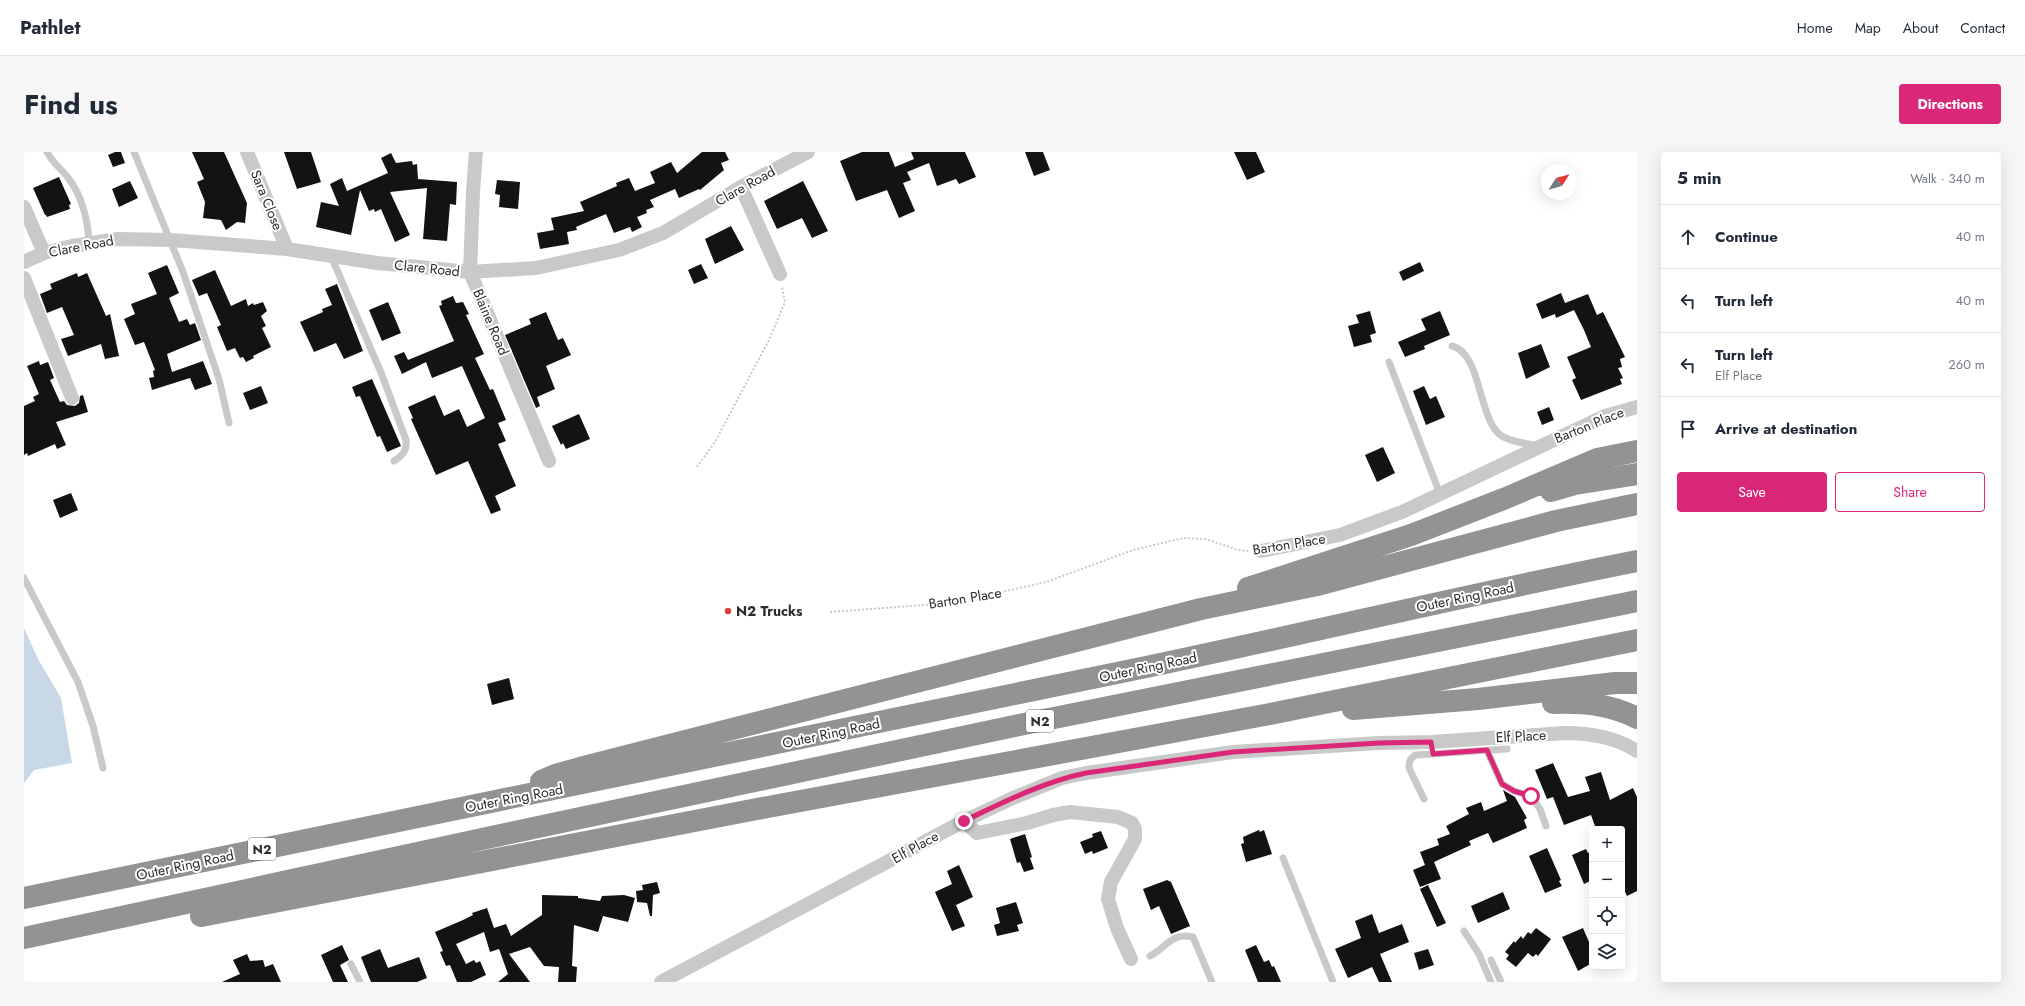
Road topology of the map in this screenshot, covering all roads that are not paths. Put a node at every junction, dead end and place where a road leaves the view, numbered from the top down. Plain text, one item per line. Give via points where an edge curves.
1 (48, 152) edge
2 (134, 152) edge
3 (247, 152) edge
4 (476, 152) edge
5 (808, 152) edge
6 (741, 187) junction
7 (24, 207) edge
8 (171, 240) junction
9 (89, 242) junction
10 (287, 249) junction
11 (44, 254) junction
12 (332, 256) junction
13 (24, 262) edge
14 (470, 272) junction
15 (780, 274) road end
16 (24, 278) edge
17 (1452, 346) dead end
18 (1389, 362) dead end
19 (72, 398) dead end
20 (1637, 407) edge
21 (229, 424) dead end
22 (1539, 446) junction
23 (1637, 451) edge
24 (394, 461) dead end
25 (549, 461) dead end
26 (1637, 474) edge
27 (1440, 494) junction
28 (1506, 498) junction
29 (1637, 504) edge
30 (1260, 551) road end
31 (1637, 561) edge
32 (24, 578) edge
33 (1637, 601) edge
34 (1201, 609) junction
35 (1637, 640) edge
36 (1637, 683) edge
37 (1392, 706) junction
38 (1270, 714) junction
39 (1637, 718) edge
40 (1432, 748) junction
41 (1507, 749) dead end
42 (1487, 750) junction
43 (1637, 751) edge
44 (104, 768) dead end
45 (1424, 799) dead end
46 (500, 800) junction
47 (964, 821) junction
48 (1546, 826) dead end
49 (1284, 858) dead end
50 (24, 898) edge
51 (112, 920) junction
52 (1464, 931) dead end
53 (24, 938) edge
54 (1150, 956) dead end
55 (1131, 959) dead end
56 (1491, 960) dead end
57 (351, 964) dead end
58 (360, 982) edge
59 (661, 982) edge
60 (1212, 982) edge
61 (1333, 982) edge
62 (1491, 982) edge
63 (1501, 982) edge

1 - 9 lane via 53,163 73,186 86,219
2 - 8 lane
3 - 10 street, Sara Close
4 - 14 street, Blaine Road
5 - 6 street, Clare Road
6 - 14 street, Clare Road via 663,233 619,250 536,268
6 - 15 street
7 - 11 street
8 - 9 street, Clare Road via 118,238
8 - 10 street, Clare Road
8 - 21 lane via 213,359
9 - 11 street, Clare Road
10 - 12 street, Clare Road
11 - 13 street, Clare Road
12 - 14 street, Clare Road via 377,264
12 - 24 lane via 406,440 404,453
14 - 25 street, Blaine Road
16 - 19 street
17 - 22 lane via 1457,347 1469,360 1499,434
18 - 27 lane
20 - 22 street, Barton Place via 1605,416
22 - 27 street, Barton Place
23 - 28 highway via 1596,460
26 - 28 highway via 1575,484 1535,495
27 - 30 street, Barton Place via 1350,532
28 - 34 highway via 1411,535 1229,594
29 - 34 highway via 1556,521 1317,585
31 - 46 highway, Outer Ring Road / N2 via 699,761
32 - 44 lane via 78,682
33 - 51 highway, N2 via 1031,722
34 - 46 highway via 580,768 555,775
35 - 38 highway
36 - 37 highway
37 - 38 highway
37 - 39 highway via 1409,708 1586,703 1620,710
38 - 51 highway via 757,809 178,921 142,923
40 - 42 lane
40 - 43 street, Elf Place via 1583,733 1616,740
40 - 45 lane via 1412,757 1409,763
40 - 47 street, Elf Place via 1379,743 1233,752 1086,773 1049,783
41 - 42 lane
42 - 48 lane via 1502,784 1531,796 1540,809
46 - 50 highway, Outer Ring Road / N2
47 - 55 street via 977,833 1070,812 1118,817 1132,823 1135,839 1111,882 1108,899
47 - 59 street, Elf Place
49 - 61 lane
51 - 53 highway, N2
52 - 62 lane via 1479,954
54 - 60 lane via 1173,938 1183,934 1193,936
56 - 63 lane
57 - 58 lane

